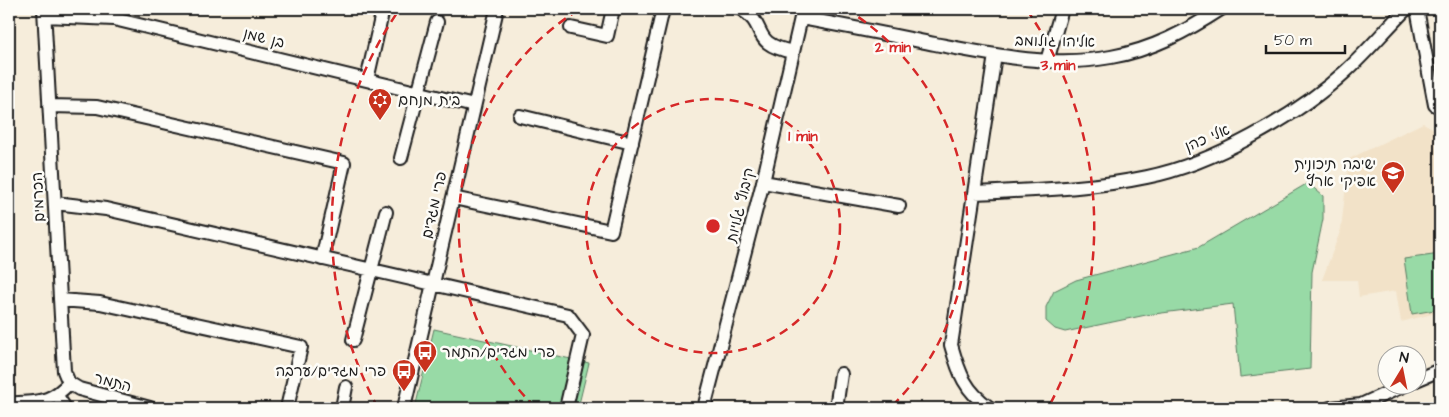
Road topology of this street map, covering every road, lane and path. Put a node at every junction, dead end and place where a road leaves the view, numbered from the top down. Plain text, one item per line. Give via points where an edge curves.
1 (383, 9) edge
2 (487, 9) edge
3 (497, 9) edge
4 (613, 9) edge
5 (663, 9) edge
6 (742, 9) edge
7 (1062, 9) edge
8 (1221, 9) edge
9 (1406, 9) edge
10 (1417, 9) edge
11 (44, 12) edge
12 (802, 13) edge
13 (437, 22) dead end
14 (493, 25) junction
15 (572, 28) dead end
16 (793, 52) junction
17 (995, 55) junction
18 (1048, 60) junction
19 (367, 80) junction
20 (418, 92) junction
21 (1440, 104) edge
22 (49, 106) junction
23 (474, 106) junction
24 (520, 116) dead end
25 (632, 143) junction
26 (401, 158) dead end
27 (763, 182) junction
28 (974, 193) junction
29 (453, 198) junction
30 (55, 203) junction
31 (900, 206) dead end
32 (386, 212) dead end
33 (322, 258) junction
34 (371, 270) junction
35 (432, 284) junction
36 (60, 300) junction
37 (353, 340) dead end
38 (1440, 370) edge
39 (841, 374) dead end
40 (1426, 376) edge
41 (69, 382) junction
42 (346, 388) dead end
43 (1387, 394) edge
44 (57, 396) junction
45 (9, 404) edge
46 (709, 406) edge
47 (1361, 407) edge
48 (65, 408) edge
49 (150, 408) edge
50 (287, 408) edge
51 (342, 408) edge
52 (404, 408) edge
53 (566, 408) edge
54 (836, 408) edge
55 (990, 408) edge
56 (1330, 408) edge

1 - 19 street
2 - 14 street
3 - 14 street, פרי מגדים
4 - 15 street via 607,36
5 - 25 street
6 - 16 street via 754,19 770,46
7 - 18 street
8 - 18 street, אליהו גולומב via 1186,31 1149,48 1080,61
9 - 28 street, אלי כהן via 1345,72 1279,121 1217,154 1148,177 1056,189
10 - 21 street via 1435,105
11 - 19 street, בן שמן via 114,19
11 - 22 street, הכרמים
12 - 16 street, קיבוץ גלויות
12 - 17 street, אליהו גולומב
13 - 20 street
14 - 23 street, פרי מגדים
16 - 27 street, קיבוץ גלויות
17 - 18 street, אליהו גולומב
17 - 28 street
19 - 20 street, בן שמן
20 - 23 street, בן שמן
20 - 26 street
22 - 30 street, הכרמים
22 - 33 street via 97,107 344,163
23 - 29 street, פרי מגדים
24 - 25 street
25 - 29 street via 611,231
27 - 31 street
27 - 46 street, קיבוץ גלויות
28 - 55 street via 951,345 961,379 979,401
29 - 35 street, פרי מגדים
30 - 33 street via 106,209
30 - 36 street, הכרמים
32 - 34 street
33 - 34 street
34 - 35 street
34 - 37 street
35 - 52 street, פרי מגדים
35 - 53 street via 568,315 583,335
36 - 41 street, הכרמים via 64,371
36 - 50 street via 100,303 302,347
38 - 40 street
39 - 54 street
41 - 44 street
41 - 49 street, התמר via 90,393
42 - 51 street
43 - 47 street
44 - 45 street
44 - 48 street
47 - 56 street

